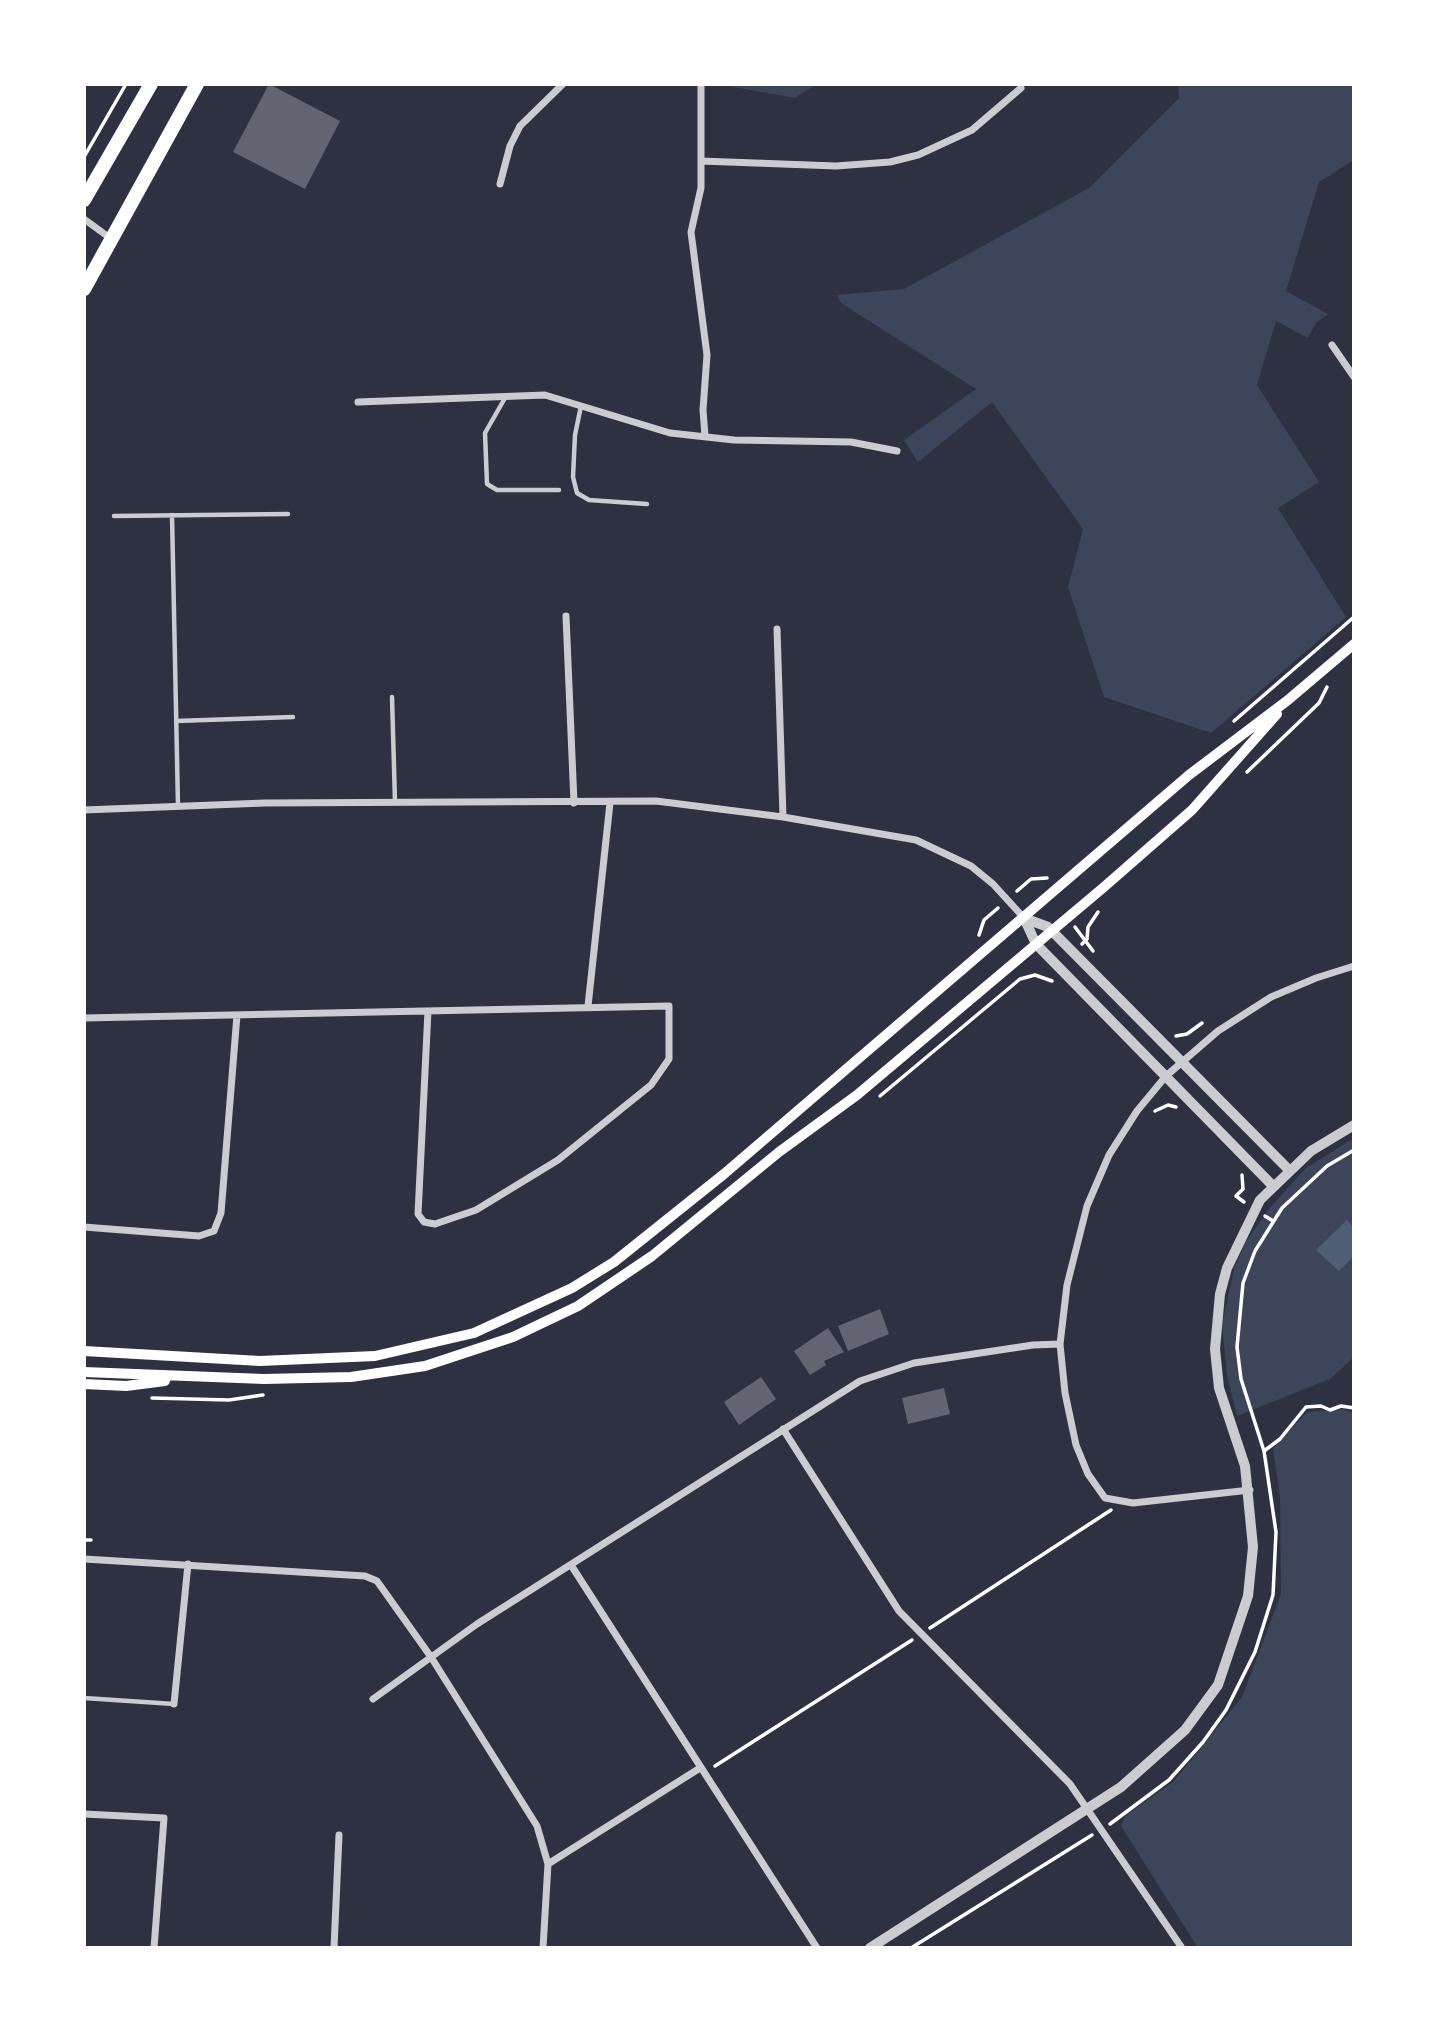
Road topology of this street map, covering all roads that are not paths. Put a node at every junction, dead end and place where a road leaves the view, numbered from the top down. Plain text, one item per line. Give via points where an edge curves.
1 (151, 84) edge
2 (197, 84) edge
3 (563, 84) edge
4 (701, 84) edge
5 (1021, 88) dead end
6 (701, 161) junction
7 (500, 184) dead end
8 (84, 200) edge
9 (84, 219) edge
10 (110, 238) junction
11 (84, 289) edge
12 (1332, 345) dead end
13 (1354, 377) edge
14 (505, 398) junction
15 (358, 402) dead end
16 (581, 405) junction
17 (705, 436) junction
18 (897, 452) dead end
19 (559, 490) dead end
20 (647, 503) dead end
21 (288, 514) dead end
22 (114, 516) dead end
23 (172, 516) junction
24 (566, 616) dead end
25 (777, 629) dead end
26 (1354, 644) edge
27 (392, 696) dead end
28 (1288, 700) junction
29 (293, 717) dead end
30 (176, 721) junction
31 (395, 803) junction
32 (574, 803) junction
33 (610, 803) junction
34 (178, 806) junction
35 (84, 810) edge
36 (783, 817) junction
37 (1024, 918) junction
38 (1052, 931) junction
39 (1036, 944) junction
40 (1354, 966) edge
41 (588, 1006) junction
42 (428, 1011) junction
43 (237, 1015) junction
44 (84, 1017) edge
45 (1182, 1062) junction
46 (1166, 1076) junction
47 (1354, 1125) edge
48 (1289, 1170) junction
49 (1273, 1186) junction
50 (84, 1227) edge
51 (1060, 1344) junction
52 (84, 1351) edge
53 (84, 1372) edge
54 (196, 1377) junction
55 (84, 1384) edge
56 (783, 1429) junction
57 (1250, 1490) junction
58 (84, 1559) edge
59 (188, 1564) junction
60 (571, 1565) junction
61 (431, 1657) junction
62 (84, 1698) edge
63 (373, 1699) dead end
64 (174, 1704) joint
65 (700, 1768) junction
66 (1087, 1808) junction
67 (84, 1814) edge
68 (339, 1835) dead end
69 (548, 1864) junction
70 (154, 1948) edge
71 (334, 1948) edge
72 (543, 1948) edge
73 (817, 1948) edge
74 (870, 1948) edge
75 (1182, 1948) edge

1 - 8 highway
2 - 10 highway
3 - 7 street via 520,126
4 - 6 street
5 - 6 street via 972,130 918,155 890,162 836,166
6 - 17 street via 701,188 691,232 707,355
9 - 10 street
10 - 11 highway
12 - 13 street
14 - 15 street
14 - 16 street via 545,395
14 - 19 lane via 485,433 487,484 497,491
16 - 17 street via 644,427
16 - 20 lane via 573,477 577,493 589,500
17 - 18 street via 851,442
21 - 23 lane
22 - 23 lane
23 - 30 lane
24 - 32 street
25 - 36 street
26 - 28 main road
27 - 31 lane
28 - 37 main road via 1189,775
28 - 38 main road via 1192,810
29 - 30 lane
30 - 34 lane
31 - 32 street
31 - 34 street
32 - 33 street
33 - 36 street via 656,801
33 - 41 street
34 - 35 street
36 - 37 street via 916,840 949,853 993,884
37 - 38 street
37 - 39 street
37 - 52 main road via 614,1262 519,1315 474,1333 375,1356 260,1361
38 - 39 main road
38 - 45 street
39 - 46 street
39 - 54 main road via 857,1095 652,1256 578,1306 513,1338 425,1366 351,1377
40 - 45 street via 1272,997 1218,1031
41 - 42 street
41 - 42 street via 668,1006 669,1059 665,1068 651,1085 558,1160 476,1210 435,1224 424,1222 418,1214
42 - 43 street
43 - 44 street
43 - 50 street via 221,1213 214,1231 199,1236
45 - 46 street
45 - 48 street
46 - 49 street
46 - 51 street via 1124,1131 1091,1197 1067,1284
47 - 48 street
48 - 49 street
49 - 57 street via 1260,1200 1235,1247 1217,1321 1219,1388
51 - 56 street via 914,1363 881,1372
51 - 57 street via 1076,1445 1105,1498 1133,1503
53 - 54 main road
54 - 55 main road via 126,1385
56 - 60 street
56 - 66 street via 899,1611 1070,1784
57 - 66 street via 1254,1547 1248,1596 1218,1685 1185,1730 1155,1759
58 - 59 street
59 - 61 street via 365,1576 377,1581
59 - 64 street
60 - 61 street
60 - 65 street
61 - 63 street
61 - 69 street via 537,1826
62 - 64 lane
65 - 69 street
65 - 73 street
66 - 74 street
66 - 75 street
67 - 70 street via 164,1818
68 - 71 street
69 - 72 street

